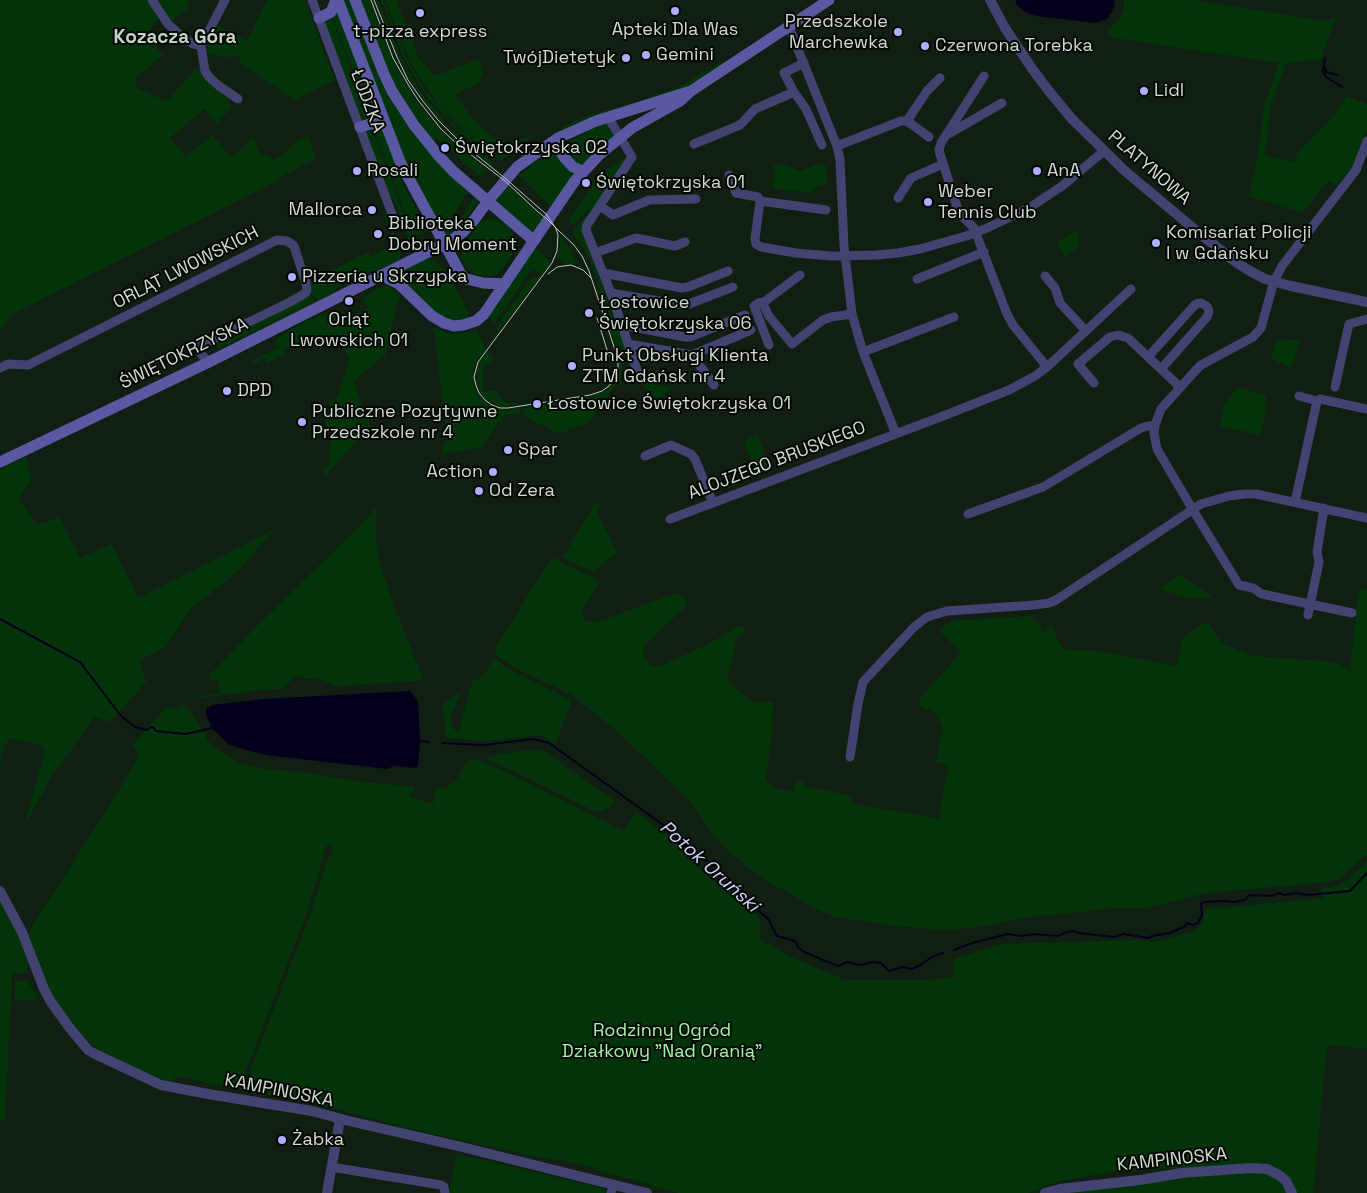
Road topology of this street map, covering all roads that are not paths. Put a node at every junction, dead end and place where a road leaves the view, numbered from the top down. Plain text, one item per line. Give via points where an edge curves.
1 (152, 0) edge
2 (225, 0) edge
3 (312, 0) edge
4 (337, 0) edge
5 (355, 0) edge
6 (829, 0) edge
7 (990, 0) edge
8 (319, 18) junction
9 (789, 27) junction
10 (201, 46) junction
11 (804, 63) junction
12 (984, 76) dead end
13 (940, 78) dead end
14 (691, 91) junction
15 (794, 92) junction
16 (238, 100) dead end
17 (1002, 104) dead end
18 (608, 117) junction
19 (907, 121) junction
20 (384, 123) junction
21 (360, 127) junction
22 (947, 134) junction
23 (621, 136) junction
24 (929, 137) dead end
25 (558, 138) junction
26 (1367, 142) edge
27 (694, 144) dead end
28 (822, 145) dead end
29 (837, 146) junction
30 (1104, 151) junction
31 (944, 164) junction
32 (583, 171) junction
33 (729, 176) dead end
34 (898, 198) dead end
35 (696, 199) dead end
36 (488, 201) junction
37 (760, 201) junction
38 (600, 206) junction
39 (826, 210) dead end
40 (392, 214) dead end
41 (976, 233) junction
42 (534, 241) junction
43 (685, 242) dead end
44 (445, 244) junction
45 (984, 252) junction
46 (595, 253) junction
47 (845, 256) junction
48 (396, 268) junction
49 (728, 270) dead end
50 (603, 273) junction
51 (381, 275) junction
52 (800, 275) dead end
53 (1045, 276) dead end
54 (917, 279) dead end
55 (1274, 281) junction
56 (399, 284) junction
57 (505, 284) junction
58 (733, 287) dead end
59 (1131, 289) dead end
60 (611, 293) junction
61 (764, 302) junction
62 (1367, 302) edge
63 (852, 314) junction
64 (744, 315) dead end
65 (954, 317) dead end
66 (1367, 319) edge
67 (622, 325) junction
68 (751, 330) dead end
69 (1086, 331) junction
70 (628, 344) junction
71 (769, 345) dead end
72 (863, 352) junction
73 (692, 355) junction
74 (1148, 357) junction
75 (209, 362) junction
76 (1047, 367) junction
77 (0, 368) edge
78 (1161, 369) junction
79 (639, 373) dead end
80 (1094, 383) dead end
81 (714, 385) dead end
82 (1180, 387) junction
83 (1335, 387) dead end
84 (1299, 396) dead end
85 (1317, 401) junction
86 (1363, 408) edge
87 (1155, 425) junction
88 (896, 434) junction
89 (645, 456) dead end
90 (0, 462) edge
91 (1295, 502) junction
92 (714, 503) junction
93 (1324, 508) junction
94 (1193, 510) junction
95 (968, 514) dead end
96 (1367, 518) edge
97 (670, 519) dead end
98 (1310, 604) junction
99 (1352, 613) dead end
100 (1308, 615) dead end
101 (850, 757) dead end
102 (0, 891) edge
103 (340, 1119) junction
104 (332, 1167) junction
105 (612, 1189) edge
106 (327, 1193) edge
107 (445, 1193) edge
108 (647, 1193) edge
109 (1045, 1193) edge
110 (1292, 1193) edge

1 - 10 street via 168,24 193,44
2 - 10 street
3 - 8 street, ŁÓDZKA
4 - 8 main road via 331,12
4 - 20 main road
5 - 36 main road via 384,74 414,126 438,155
6 - 9 main road, ŚWIĘTOKRZYSKA
7 - 30 street, PLATYNOWA via 1005,28 1048,90
8 - 21 street, ŁÓDZKA
9 - 11 street
9 - 14 main road, ŚWIĘTOKRZYSKA
10 - 16 street via 205,71 216,84
11 - 15 street via 784,73
11 - 29 street
12 - 22 street
13 - 19 street via 926,92
14 - 18 main road, ŚWIĘTOKRZYSKA
14 - 23 main road, ŚWIĘTOKRZYSKA
15 - 27 street via 755,109 740,125
15 - 28 street via 806,109
17 - 22 street
18 - 23 street
18 - 25 main road, ŚWIĘTOKRZYSKA
19 - 24 street
19 - 29 street
20 - 21 main road
20 - 44 main road via 401,164
21 - 40 street, ŁÓDZKA
22 - 31 street via 940,146
23 - 32 main road, ŚWIĘTOKRZYSKA
23 - 38 street via 632,157
25 - 32 main road via 563,156
25 - 36 main road, ŚWIĘTOKRZYSKA via 517,167
26 - 55 street via 1356,170
29 - 47 street
30 - 41 street via 1048,196
30 - 55 street, PLATYNOWA via 1125,172 1237,262
31 - 34 street via 911,178
31 - 41 street via 959,213
32 - 42 main road, ŚWIĘTOKRZYSKA
33 - 37 street via 736,194 758,197
35 - 38 street via 649,200 613,215
36 - 42 main road
36 - 44 main road, ŚWIĘTOKRZYSKA via 474,220
37 - 39 street
37 - 47 street via 756,244 796,253
38 - 46 street via 586,227
41 - 45 street
41 - 47 street via 920,249
42 - 57 main road, ŚWIĘTOKRZYSKA
43 - 46 street via 675,246 636,238
44 - 48 main road, ŚWIĘTOKRZYSKA
44 - 57 main road via 464,278
45 - 54 street
45 - 76 street via 1013,325
46 - 50 street
47 - 63 street
48 - 51 main road, ŚWIĘTOKRZYSKA
48 - 56 main road
49 - 50 street via 682,288
50 - 60 street
51 - 56 main road, ŚWIĘTOKRZYSKA
51 - 75 main road, ŚWIĘTOKRZYSKA
52 - 61 street
53 - 69 street via 1055,288 1060,303
55 - 62 street, PLATYNOWA
55 - 82 street via 1258,332 1201,365
56 - 57 main road, ŚWIĘTOKRZYSKA via 432,316 454,326 476,321
58 - 60 street via 682,306
59 - 69 street, ALOJZEGO BRUSKIEGO
60 - 67 street
61 - 63 street via 769,316 792,344 823,320
61 - 71 street via 755,304 754,308
63 - 72 street
64 - 67 street via 685,337
65 - 72 street
66 - 83 street via 1349,324
67 - 70 street
68 - 73 street
69 - 76 street, ALOJZEGO BRUSKIEGO
70 - 73 street
70 - 79 street
72 - 88 street
73 - 81 street
74 - 78 street
74 - 78 street via 1196,304 1205,305 1209,312 1207,317
74 - 80 street via 1128,338 1110,337 1078,364
75 - 77 street, ORLĄT LWOWSKICH via 201,354 201,345 307,291 294,246 287,241 276,240 28,365 8,364
75 - 90 main road, ŚWIĘTOKRZYSKA
76 - 88 street, ALOJZEGO BRUSKIEGO via 1009,390
78 - 82 street
82 - 87 street via 1161,409
84 - 85 street
85 - 86 street
85 - 91 street
87 - 94 street via 1157,449
87 - 95 street via 1141,428 1043,487
88 - 92 street, ALOJZEGO BRUSKIEGO
89 - 92 street via 671,445 691,454
91 - 93 street
91 - 94 street via 1244,494 1201,504
92 - 97 street, ALOJZEGO BRUSKIEGO
93 - 96 street
93 - 98 street via 1317,552 1319,562
94 - 98 street via 1239,585 1262,594
94 - 101 street via 1049,603 947,611 920,622 863,682
98 - 99 street
98 - 100 street
102 - 103 street, KAMPINOSKA via 22,932 51,1002 91,1051 161,1085 312,1111
103 - 104 street
103 - 105 street, KAMPINOSKA via 516,1160
104 - 106 street
104 - 107 street via 441,1185
105 - 108 street, KAMPINOSKA
109 - 110 street, KAMPINOSKA via 1181,1173 1251,1168 1276,1172

